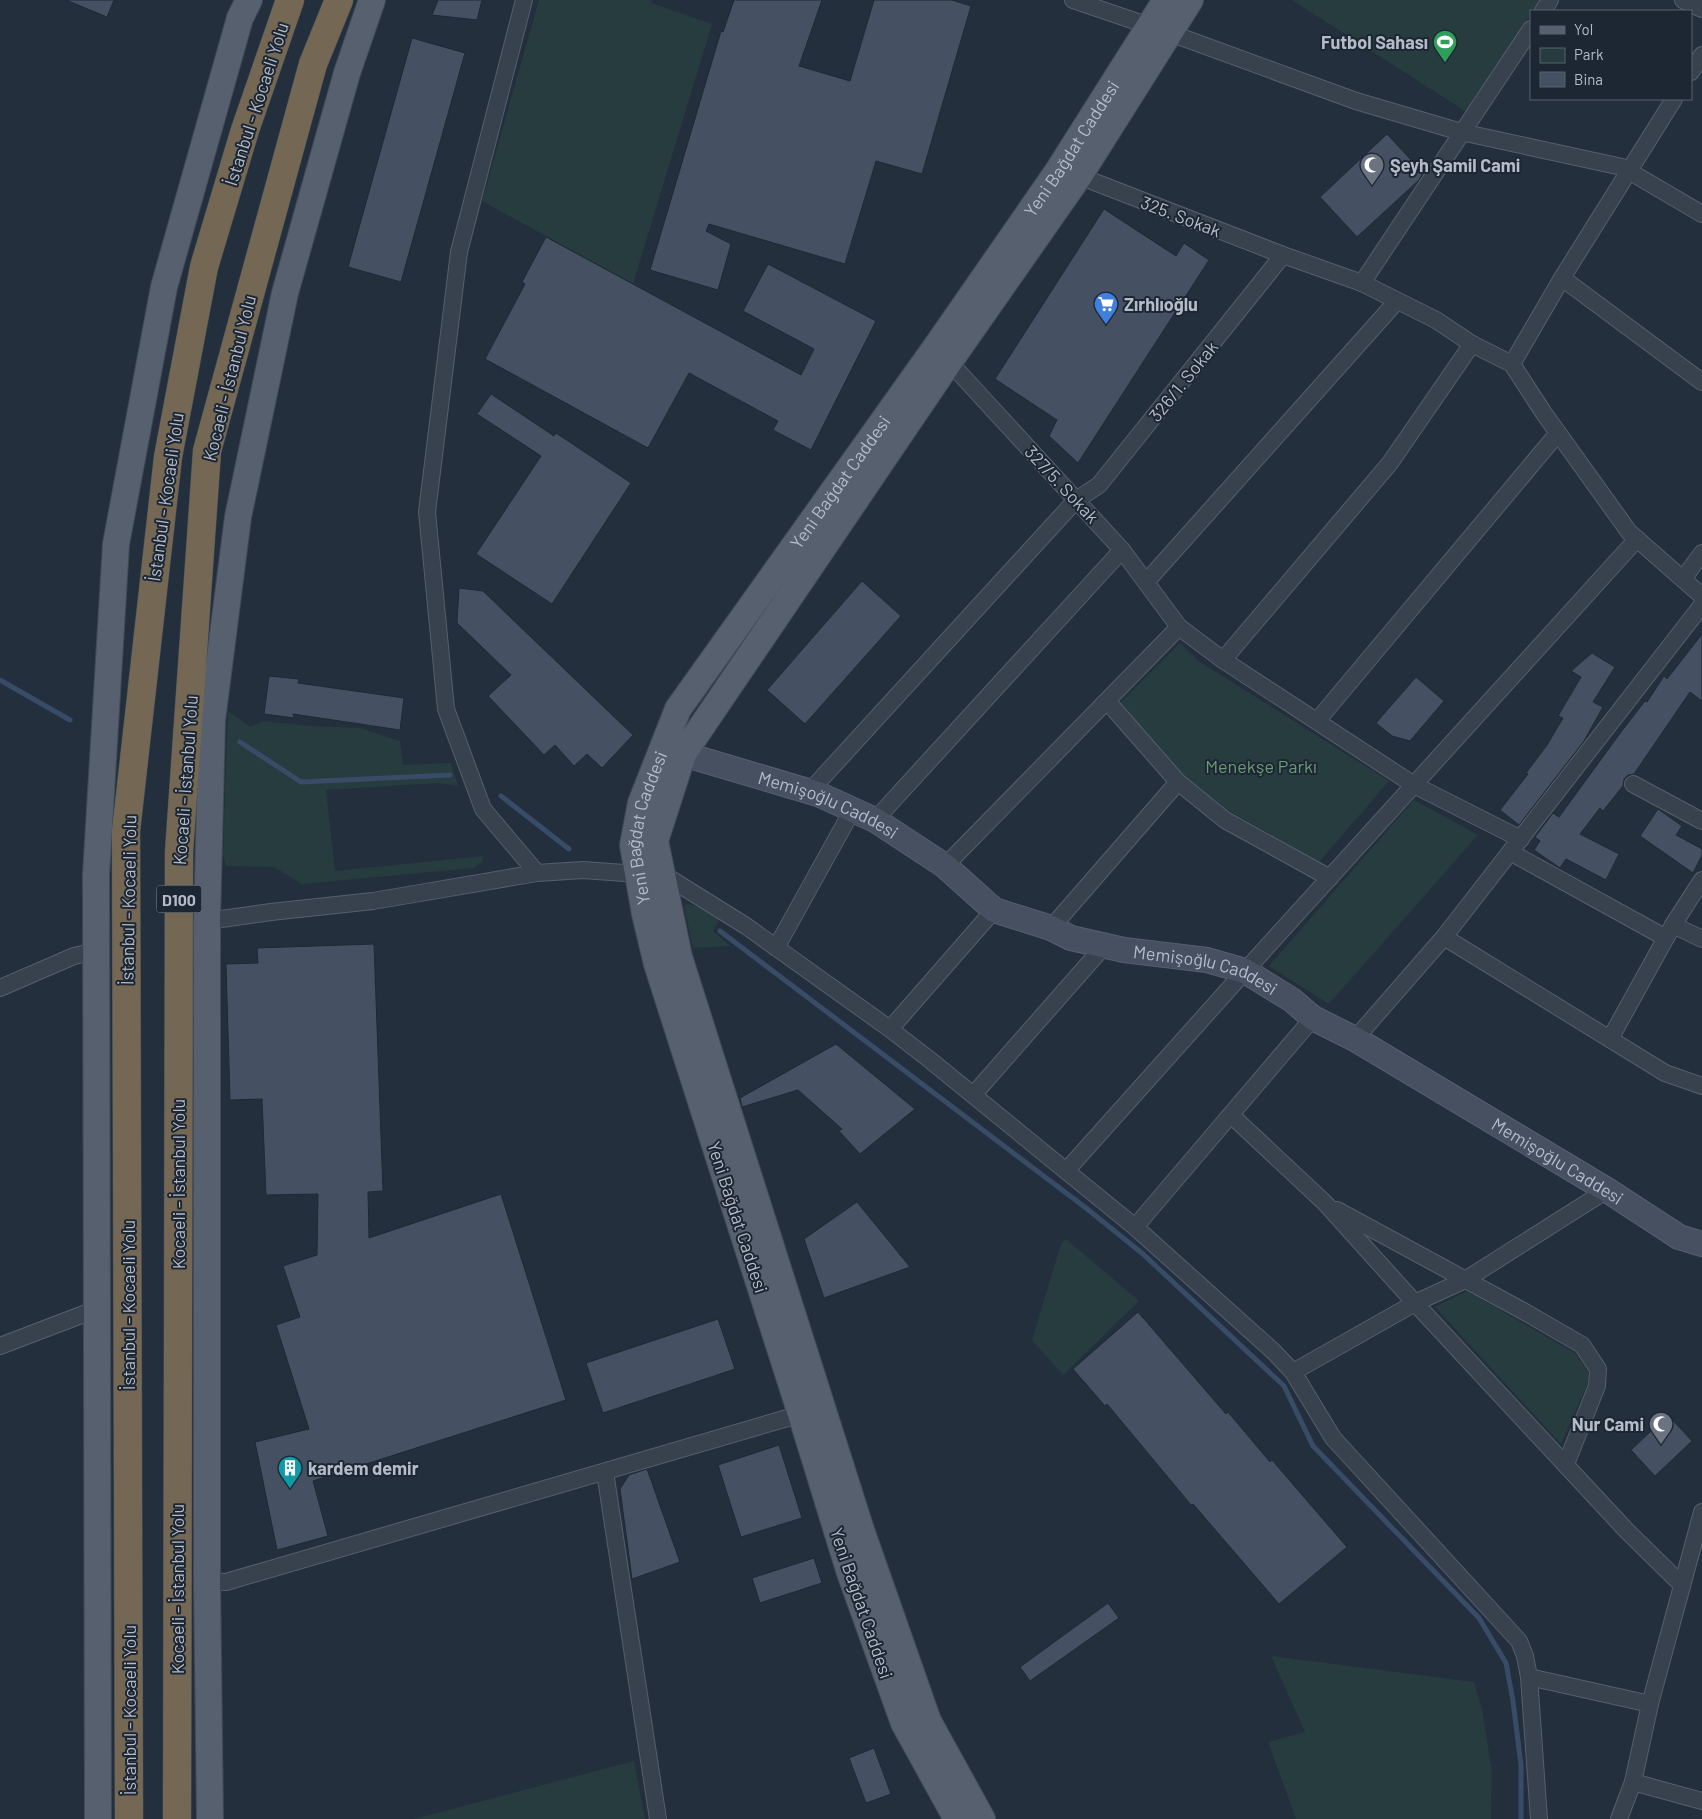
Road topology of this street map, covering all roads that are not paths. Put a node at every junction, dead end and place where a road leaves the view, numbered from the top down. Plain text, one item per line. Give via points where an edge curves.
1 (249, 0) edge
2 (290, 0) edge
3 (338, 0) edge
4 (372, 0) edge
5 (524, 0) edge
6 (1073, 0) edge
7 (1166, 0) edge
8 (1190, 0) edge
9 (1683, 0) edge
10 (1702, 9) edge
11 (1160, 30) junction
12 (1530, 30) edge
13 (1702, 54) edge
14 (1692, 70) edge
15 (1673, 100) edge
16 (1461, 132) junction
17 (1628, 170) junction
18 (1079, 176) junction
19 (1702, 214) edge
20 (1284, 255) junction
21 (1562, 278) junction
22 (1362, 283) junction
23 (1397, 301) junction
24 (1472, 344) junction
25 (942, 354) junction
26 (1512, 364) junction
27 (1702, 382) edge
28 (1558, 433) junction
29 (1076, 500) junction
30 (1638, 539) junction
31 (1122, 550) junction
32 (1702, 553) edge
33 (1683, 579) junction
34 (1147, 582) junction
35 (1702, 596) edge
36 (1702, 605) edge
37 (1180, 627) junction
38 (1223, 660) junction
39 (1107, 701) junction
40 (1317, 721) junction
41 (683, 754) junction
42 (1178, 782) junction
43 (1633, 784) dead end
44 (1414, 785) junction
45 (810, 791) junction
46 (852, 809) junction
47 (876, 820) junction
48 (1702, 821) edge
49 (1521, 838) junction
50 (1510, 852) junction
51 (945, 866) junction
52 (537, 873) junction
53 (649, 873) junction
54 (1330, 878) junction
55 (1702, 880) edge
56 (994, 910) junction
57 (208, 921) junction
58 (1051, 928) junction
59 (1670, 931) junction
60 (1444, 937) junction
61 (1702, 940) edge
62 (1105, 945) junction
63 (776, 948) junction
64 (96, 951) junction
65 (1245, 971) junction
66 (0, 988) edge
67 (1314, 1018) junction
68 (890, 1029) junction
69 (1355, 1039) junction
70 (1610, 1039) junction
71 (1702, 1086) edge
72 (974, 1094) junction
73 (1231, 1115) junction
74 (1066, 1170) junction
75 (1607, 1190) junction
76 (1325, 1203) junction
77 (1134, 1227) junction
78 (1702, 1244) edge
79 (1465, 1280) junction
80 (1415, 1303) junction
81 (97, 1309) junction
82 (0, 1346) edge
83 (1293, 1372) junction
84 (801, 1414) junction
85 (1566, 1464) junction
86 (605, 1472) junction
87 (1702, 1512) edge
88 (1696, 1553) edge
89 (207, 1581) junction
90 (1682, 1585) junction
91 (1529, 1677) junction
92 (1650, 1704) junction
93 (1633, 1782) junction
94 (1702, 1801) edge
95 (98, 1819) edge
96 (129, 1819) edge
97 (177, 1819) edge
98 (210, 1819) edge
99 (658, 1819) edge
100 (957, 1819) edge
101 (982, 1819) edge
102 (1539, 1819) edge
103 (1619, 1819) edge

1 - 64 main road via 240,18 164,287 116,544 96,875
2 - 96 highway, İstanbul - Kocaeli Yolu via 204,267 168,456 126,831
3 - 97 highway, Kocaeli - İstanbul Yolu / D100 via 313,64 207,451 179,852
4 - 57 main road via 347,73 286,293 238,517 212,720
5 - 52 street via 459,252 427,512 446,709 483,809
6 - 11 street
7 - 11 main road, Yeni Bağdat Caddesi
8 - 11 main road, Yeni Bağdat Caddesi
9 - 10 street
11 - 16 street via 1356,101
11 - 18 main road, Yeni Bağdat Caddesi
11 - 25 main road, Yeni Bağdat Caddesi via 1058,171
12 - 16 street
13 - 14 street
15 - 17 street
16 - 17 street
16 - 22 street
17 - 19 street
17 - 21 street
18 - 20 street, 325. Sokak
18 - 25 main road, Yeni Bağdat Caddesi
20 - 22 street, 325. Sokak
20 - 29 street, 326/1. Sokak via 1099,485
21 - 26 street
21 - 27 street
22 - 23 street, 325. Sokak
23 - 24 street, 325. Sokak via 1436,320
23 - 34 street
24 - 26 street, 325. Sokak
24 - 38 street via 1390,463
25 - 29 street, 327/5. Sokak
25 - 41 main road, Yeni Bağdat Caddesi
25 - 53 main road, Yeni Bağdat Caddesi via 678,709 641,803 632,845
26 - 28 street
28 - 30 street via 1629,532
28 - 40 street
29 - 31 street, 327/5. Sokak
29 - 45 street, 326/1. Sokak
30 - 33 street
30 - 44 street
31 - 34 street, 327/5. Sokak
31 - 47 street
32 - 33 street
33 - 35 street
34 - 37 street, 327/5. Sokak
36 - 49 street
37 - 38 street, 327/5. Sokak
37 - 39 street
38 - 40 street, 327/5. Sokak
39 - 42 street
39 - 51 street
40 - 44 street, 327/5. Sokak
41 - 45 street, Memişoğlu Caddesi
41 - 53 main road, Yeni Bağdat Caddesi via 655,841
42 - 54 street via 1225,820
42 - 58 street
43 - 48 street
44 - 49 street, 327/5. Sokak
44 - 54 street
45 - 46 street, Memişoğlu Caddesi
46 - 47 street, Memişoğlu Caddesi
46 - 63 street
47 - 51 street, Memişoğlu Caddesi
49 - 50 street
50 - 59 street
50 - 60 street
51 - 56 street, Memişoğlu Caddesi
52 - 53 street via 583,870
52 - 57 street via 373,902
53 - 63 street via 746,926
53 - 84 main road, Yeni Bağdat Caddesi via 657,964
53 - 101 main road, Yeni Bağdat Caddesi via 679,957 861,1530 928,1722
54 - 65 street
55 - 59 street
56 - 58 street, Memişoğlu Caddesi
56 - 68 street
57 - 89 main road
58 - 62 street, Memişoğlu Caddesi via 1071,938
59 - 61 street
59 - 70 street
60 - 69 street
60 - 70 street
62 - 65 street, Memişoğlu Caddesi via 1207,960
62 - 72 street
63 - 68 street
64 - 66 street via 74,956
64 - 81 main road
65 - 67 street, Memişoğlu Caddesi
65 - 74 street
67 - 69 street, Memişoğlu Caddesi
67 - 73 street
68 - 72 street
69 - 75 street, Memişoğlu Caddesi
70 - 71 street via 1665,1072
72 - 74 street
73 - 76 street
73 - 77 street
74 - 77 street
75 - 78 street, Memişoğlu Caddesi via 1679,1237
75 - 79 street
76 - 79 street
76 - 80 street
77 - 83 street
79 - 80 street
79 - 85 street via 1582,1345 1598,1369 1597,1386
80 - 83 street
80 - 85 street
81 - 82 street
81 - 95 main road
83 - 91 street via 1333,1438 1518,1641
84 - 86 street
84 - 100 main road, Yeni Bağdat Caddesi via 849,1570 904,1723
85 - 90 street
86 - 89 street via 226,1582
86 - 99 street
87 - 88 street
88 - 90 street
89 - 98 main road
90 - 92 street
91 - 92 street
91 - 102 street
92 - 93 street
93 - 94 street
93 - 103 street

